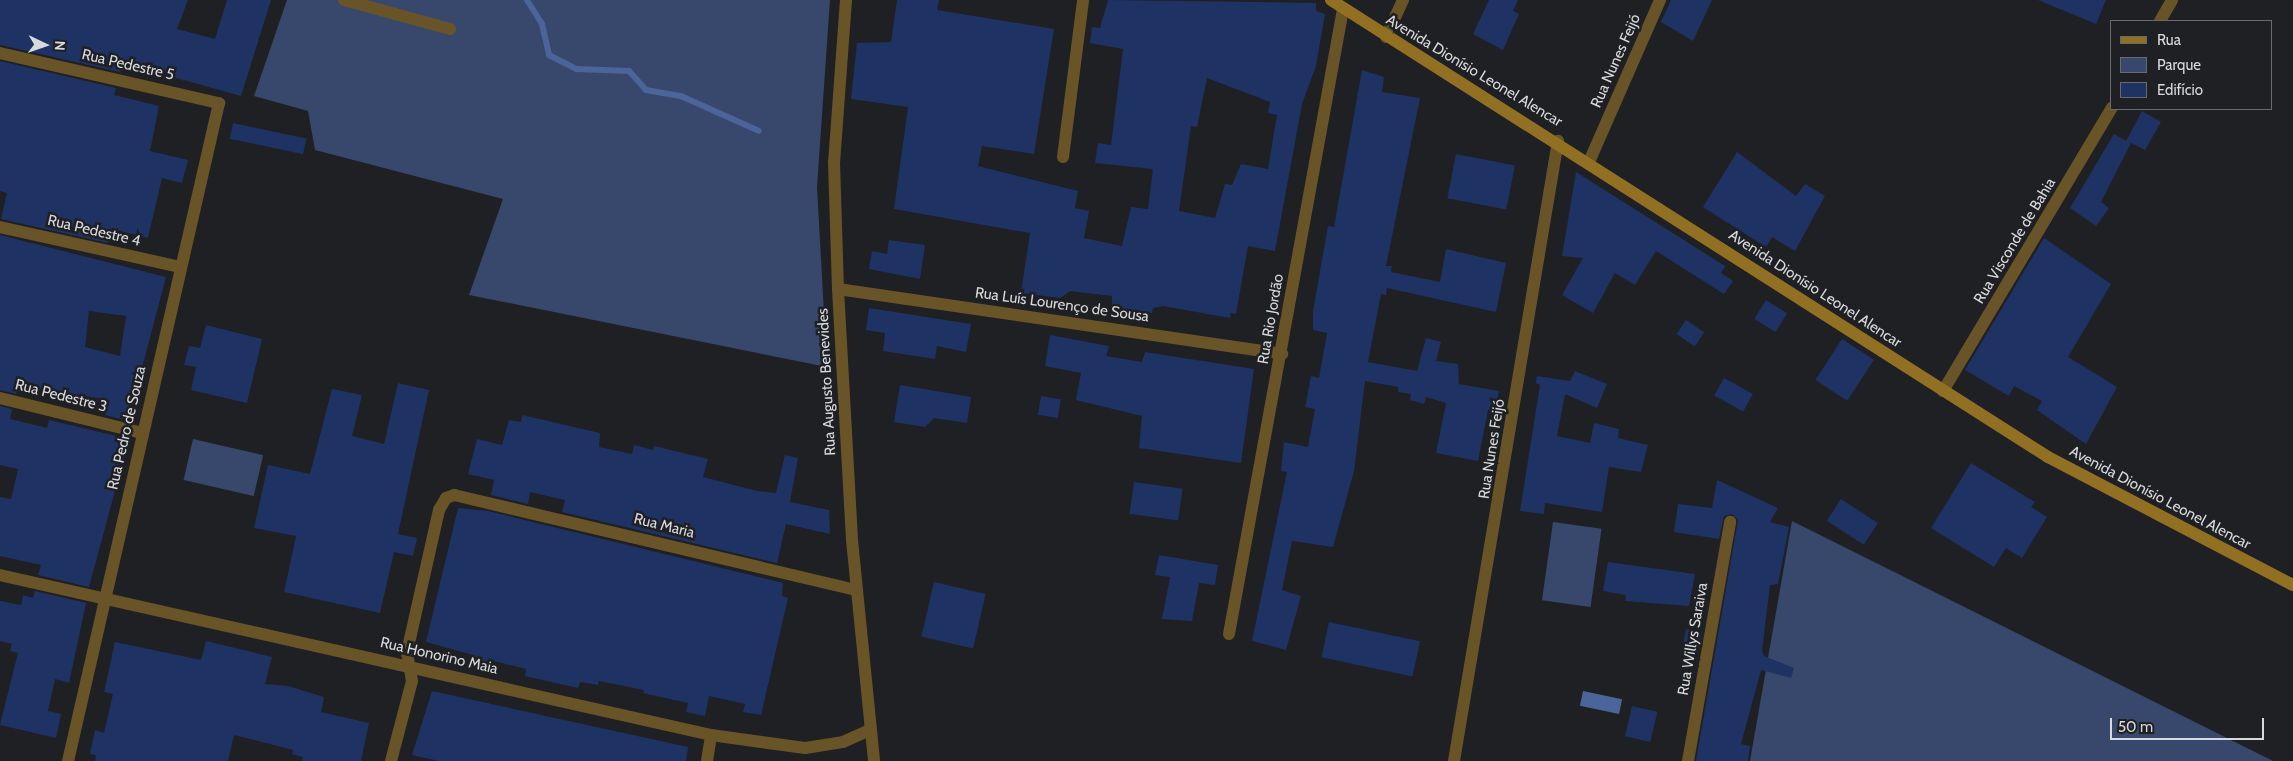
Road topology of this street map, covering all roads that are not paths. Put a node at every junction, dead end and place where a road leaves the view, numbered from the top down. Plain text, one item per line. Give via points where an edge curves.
1 (344, 0) edge
2 (846, 0) edge
3 (1083, 0) edge
4 (1331, 0) edge
5 (1402, 0) edge
6 (1660, 0) edge
7 (2172, 0) edge
8 (1343, 9) junction
9 (2161, 20) edge
10 (450, 29) dead end
11 (1386, 37) junction
12 (0, 53) edge
13 (219, 103) joint
14 (2110, 110) edge
15 (1558, 141) junction
16 (1063, 157) dead end
17 (1589, 162) junction
18 (0, 227) edge
19 (181, 268) junction
20 (838, 288) junction
21 (1282, 354) junction
22 (1943, 391) junction
23 (0, 398) edge
24 (143, 433) junction
25 (1730, 522) dead end
26 (0, 575) edge
27 (2293, 585) edge
28 (856, 590) junction
29 (104, 598) junction
30 (1229, 634) dead end
31 (410, 667) junction
32 (870, 730) junction
33 (711, 735) junction
34 (68, 761) edge
35 (392, 761) edge
36 (707, 761) edge
37 (874, 761) edge
38 (1454, 761) edge
39 (1688, 761) edge

1 - 10 street
2 - 20 street, Rua Augusto Benevides via 834,162
3 - 16 street
4 - 8 main road, Avenida Dionísio Leonel Alencar
5 - 11 street
6 - 17 street, Rua Nunes Feijó
7 - 9 street
8 - 11 main road, Avenida Dionísio Leonel Alencar
8 - 21 street, Rua Rio Jordão
11 - 15 main road, Avenida Dionísio Leonel Alencar
12 - 13 street, Rua Pedestre 5
13 - 19 street, Rua Pedro de Souza
14 - 22 street, Rua Visconde de Bahia
15 - 17 main road, Avenida Dionísio Leonel Alencar
15 - 38 street, Rua Nunes Feijó
17 - 22 main road, Avenida Dionísio Leonel Alencar
18 - 19 street, Rua Pedestre 4
19 - 24 street, Rua Pedro de Souza
20 - 21 street, Rua Luís Lourenço de Sousa
20 - 28 street, Rua Augusto Benevides
21 - 30 street, Rua Rio Jordão
22 - 27 main road, Avenida Dionísio Leonel Alencar via 2118,497
23 - 24 street, Rua Pedestre 3
24 - 29 street, Rua Pedro de Souza
25 - 39 street, Rua Willys Saraiva
26 - 29 street, Rua Honorino Maia
28 - 31 street, Rua Maria via 465,494 446,498 439,510 407,652
28 - 32 street, Rua Augusto Benevides
29 - 31 street, Rua Honorino Maia
29 - 34 street, Rua Pedro de Souza
31 - 33 street, Rua Honorino Maia
31 - 35 street via 412,681
32 - 33 street, Rua Honorino Maia via 843,742 805,748
32 - 37 street, Rua Augusto Benevides
33 - 36 street

